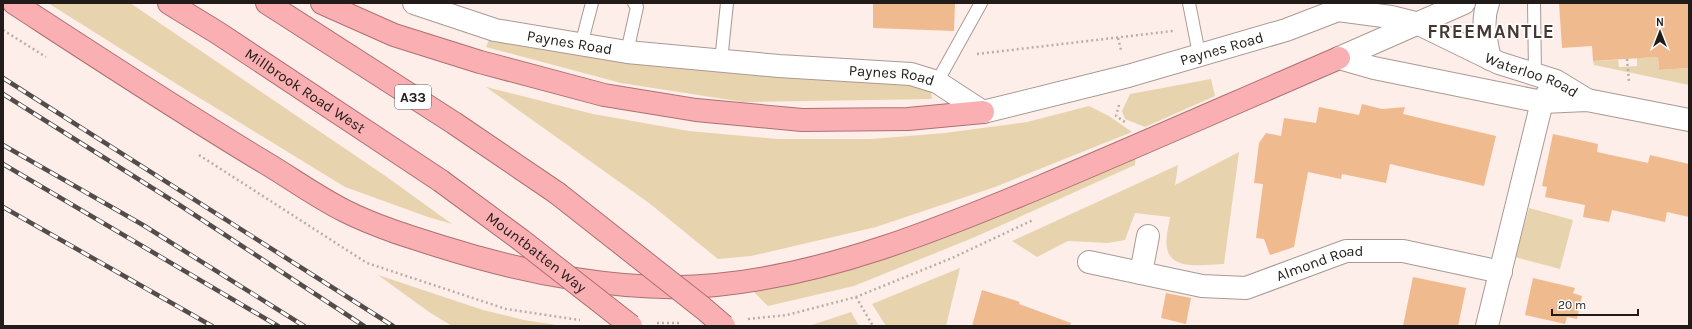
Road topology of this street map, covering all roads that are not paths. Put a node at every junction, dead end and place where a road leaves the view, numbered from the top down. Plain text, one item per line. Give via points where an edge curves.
1 (14, 3) edge
2 (168, 3) edge
3 (267, 3) edge
4 (322, 3) edge
5 (414, 3) edge
6 (592, 3) edge
7 (634, 3) edge
8 (727, 3) edge
9 (981, 3) edge
10 (1189, 3) edge
11 (1464, 3) edge
12 (1488, 3) edge
13 (1534, 3) edge
14 (1344, 7) edge
15 (1419, 24) junction
16 (581, 45) junction
17 (627, 52) junction
18 (1198, 54) junction
19 (1339, 58) junction
20 (1490, 59) junction
21 (721, 60) junction
22 (1535, 74) junction
23 (1556, 81) junction
24 (937, 82) junction
25 (1587, 100) junction
26 (1542, 102) junction
27 (983, 112) junction
28 (1689, 120) edge
29 (441, 181) joint
30 (1148, 236) dead end
31 (1089, 262) dead end
32 (1501, 272) junction
33 (1141, 273) junction
34 (734, 323) edge
35 (631, 326) edge
36 (1487, 326) edge

1 - 19 highway via 209,129 344,210 396,233 490,261 564,277 662,287 714,286 751,280 810,268 881,248 954,222
2 - 29 highway, Millbrook Road West via 218,33
3 - 34 highway, A33, bridge via 557,193 691,298
4 - 27 highway via 394,35 480,62 604,95 696,110 802,120 908,119
5 - 16 street, Paynes Road via 495,30
6 - 16 lane
7 - 17 lane via 636,7
8 - 21 lane
9 - 24 lane
10 - 18 lane
11 - 15 street
12 - 20 street via 1485,11 1485,34
13 - 22 lane
14 - 15 street, Waterloo Road
14 - 18 street, Paynes Road via 1286,30
15 - 19 street
15 - 20 street, Waterloo Road
16 - 17 street, Paynes Road
17 - 21 street, Paynes Road
18 - 27 street, Paynes Road via 1128,76
19 - 26 street, Waterloo Road via 1374,68
20 - 22 street, Waterloo Road
21 - 24 street, Paynes Road via 911,74
22 - 23 street, Waterloo Road
23 - 25 street, Waterloo Road
23 - 26 street
24 - 27 street, Paynes Road
25 - 26 street, Waterloo Road
25 - 28 street, Waterloo Road
26 - 32 street
29 - 35 highway, Mountbatten Way, bridge
30 - 33 street
31 - 33 street, Almond Road
32 - 33 street, Almond Road via 1403,251 1346,251 1246,288 1202,286
32 - 36 street

